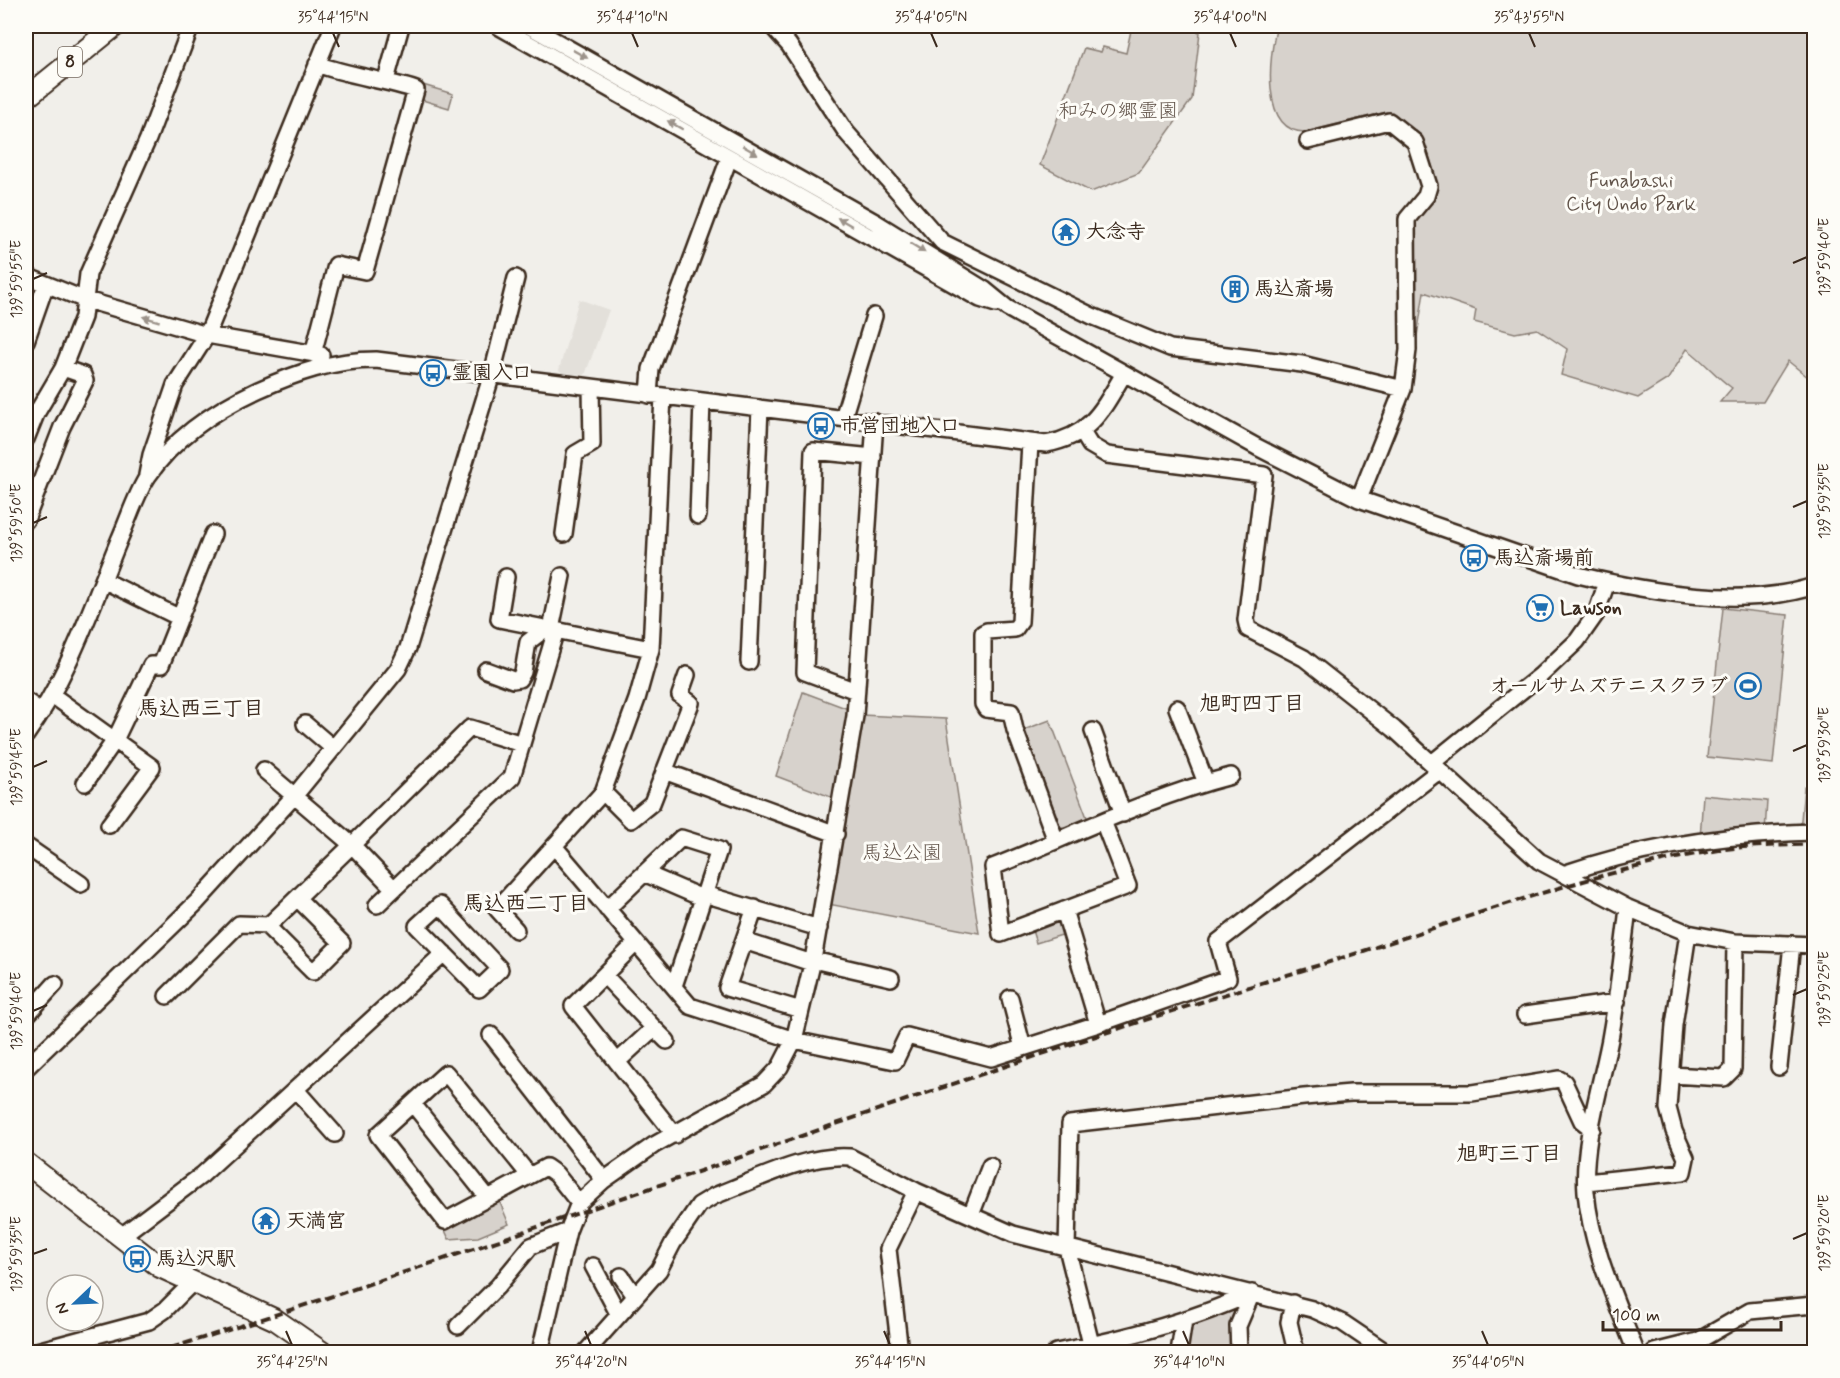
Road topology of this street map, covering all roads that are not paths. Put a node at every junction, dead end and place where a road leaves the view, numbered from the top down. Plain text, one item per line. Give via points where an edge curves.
1 (115, 26) edge
2 (190, 26) edge
3 (333, 26) edge
4 (401, 26) edge
5 (498, 26) edge
6 (529, 26) edge
7 (772, 26) edge
8 (317, 63) junction
9 (386, 80) junction
10 (26, 98) edge
11 (1308, 141) dead end
12 (727, 165) dead end
13 (26, 276) edge
14 (516, 278) dead end
15 (46, 284) junction
16 (84, 299) junction
17 (1007, 308) junction
18 (874, 316) dead end
19 (207, 335) junction
20 (26, 341) edge
21 (313, 354) junction
22 (347, 360) junction
23 (63, 368) junction
24 (492, 374) junction
25 (1123, 375) junction
26 (591, 387) junction
27 (1403, 389) junction
28 (656, 396) junction
29 (702, 401) junction
30 (760, 408) junction
31 (843, 418) junction
32 (875, 422) junction
33 (1082, 432) junction
34 (26, 439) edge
35 (1030, 443) junction
36 (873, 457) junction
37 (146, 478) junction
38 (1359, 499) junction
39 (29, 502) edge
40 (698, 516) dead end
41 (26, 520) edge
42 (213, 534) dead end
43 (564, 534) dead end
44 (562, 576) dead end
45 (507, 577) dead end
46 (103, 580) junction
47 (1607, 582) junction
48 (1815, 586) edge
49 (180, 618) junction
50 (550, 629) junction
51 (651, 648) junction
52 (749, 662) dead end
53 (486, 670) dead end
54 (687, 675) dead end
55 (856, 691) junction
56 (52, 695) junction
57 (26, 701) edge
58 (1177, 708) dead end
59 (42, 712) junction
60 (305, 724) dead end
61 (1093, 731) dead end
62 (26, 735) edge
63 (115, 740) junction
64 (522, 744) junction
65 (333, 748) junction
66 (1436, 766) junction
67 (264, 770) dead end
68 (664, 771) junction
69 (1231, 776) dead end
70 (85, 783) dead end
71 (1206, 783) junction
72 (603, 792) junction
73 (296, 794) junction
74 (1123, 814) junction
75 (1103, 821) junction
76 (109, 825) dead end
77 (1815, 832) edge
78 (836, 834) junction
79 (1056, 841) junction
80 (352, 845) junction
81 (26, 846) edge
82 (554, 846) junction
83 (644, 873) junction
84 (1566, 873) junction
85 (81, 884) dead end
86 (394, 889) junction
87 (703, 896) junction
88 (297, 898) junction
89 (377, 905) dead end
90 (755, 908) junction
91 (1628, 908) junction
92 (607, 909) junction
93 (1064, 910) junction
94 (266, 925) junction
95 (819, 927) junction
96 (516, 930) dead end
97 (1688, 933) junction
98 (744, 941) junction
99 (1735, 942) junction
100 (636, 943) junction
101 (1792, 944) junction
102 (1815, 945) edge
103 (444, 953) junction
104 (812, 962) junction
105 (604, 975) junction
106 (891, 978) dead end
107 (55, 984) dead end
108 (674, 986) junction
109 (167, 996) dead end
110 (1010, 998) dead end
111 (1617, 1002) junction
112 (801, 1010) junction
113 (1525, 1015) dead end
114 (26, 1016) edge
115 (1098, 1024) junction
116 (654, 1028) junction
117 (491, 1035) dead end
118 (794, 1040) junction
119 (667, 1041) dead end
120 (1023, 1048) junction
121 (618, 1062) junction
122 (1779, 1067) dead end
123 (26, 1068) edge
124 (1671, 1075) junction
125 (297, 1091) junction
126 (413, 1104) junction
127 (1592, 1129) junction
128 (335, 1134) dead end
129 (675, 1135) junction
130 (26, 1163) edge
131 (990, 1166) dead end
132 (529, 1175) junction
133 (604, 1180) junction
134 (1586, 1182) junction
135 (915, 1191) junction
136 (488, 1198) junction
137 (579, 1203) junction
138 (970, 1215) junction
139 (568, 1231) junction
140 (120, 1237) junction
141 (1067, 1248) junction
142 (593, 1266) dead end
143 (621, 1276) dead end
144 (193, 1282) junction
145 (1252, 1293) junction
146 (635, 1296) junction
147 (1293, 1303) junction
148 (1815, 1305) edge
149 (619, 1315) junction
150 (1184, 1320) junction
151 (458, 1326) dead end
152 (1699, 1347) edge
153 (1092, 1349) edge
154 (33, 1353) edge
155 (322, 1353) edge
156 (540, 1353) edge
157 (585, 1353) edge
158 (900, 1353) edge
159 (1056, 1353) edge
160 (1179, 1353) edge
161 (1239, 1353) edge
162 (1296, 1353) edge
163 (1386, 1353) edge
164 (1636, 1353) edge
165 (1654, 1353) edge

1 - 10 main road, 8
2 - 16 street via 148,139 88,274
3 - 8 street
4 - 9 street
17 -> 5 street via 980,299
6 -> 17 street via 875,222 985,290
7 - 27 street via 789,45 846,132 942,242 1092,316 1170,348 1302,364
8 - 9 street via 345,74
8 - 19 street
9 - 21 street via 416,90 365,272 336,265
11 - 27 street via 1389,121 1415,142 1425,168 1429,186 1426,196 1407,219 1408,350
12 - 28 street via 651,369
13 - 15 street
14 - 24 street
15 - 16 street
15 - 20 street
19 -> 16 street
16 - 23 street via 83,317
17 - 25 street
18 - 31 street
19 - 21 street
19 - 37 street via 175,385
21 - 22 street
22 - 24 street
22 - 37 street via 280,380 225,406 182,437
23 - 34 street
23 - 39 street via 83,375 85,381
24 - 26 street
24 - 65 street via 408,648 382,691
25 - 33 street via 1105,406
25 - 38 street
26 - 28 street
26 - 43 street via 591,444 575,454
27 - 38 street
28 - 29 street
28 - 51 street
29 - 30 street
29 - 40 street
30 - 31 street
30 - 52 street
31 - 32 street
32 - 35 street
32 - 36 street
33 - 35 street via 1060,441
33 - 66 street via 1090,445 1107,455 1264,475 1248,629 1304,658
35 - 79 street via 1020,622 1015,629 983,633 983,704 986,709 1011,712
36 - 55 street
36 - 55 street via 813,451 805,672
37 - 46 street
38 - 47 street
39 - 41 street
42 - 49 street
44 - 50 street
45 - 50 street via 499,618
46 - 49 street
46 - 56 street
47 - 48 street via 1741,598 1785,595
47 - 66 street via 1592,621 1577,641
49 - 63 street via 161,665 152,665
50 - 51 street
50 - 53 street via 528,642 519,679
50 - 64 street
51 - 72 street
54 - 68 street via 680,695 691,703
55 - 78 street
56 - 59 street
56 - 63 street
57 - 59 street
58 - 71 street
59 - 62 street
60 - 65 street
61 - 74 street
63 - 70 street
63 - 76 street via 152,767
64 - 80 street via 470,728
64 - 86 street via 512,777
65 - 73 street
66 - 84 street via 1539,861
66 - 115 street via 1218,942 1228,978
67 - 73 street
68 - 72 street via 652,803 631,820
68 - 78 street
69 - 71 street
71 - 74 street
72 - 82 street
73 - 80 street
73 - 123 street via 197,902
74 - 75 street
75 - 79 street
75 - 93 street via 1128,886
77 - 84 street via 1772,833 1678,845
78 - 95 street
79 - 93 street via 993,867 1001,934
80 - 86 street
80 - 88 street
81 - 85 street
82 - 92 street
82 - 96 street via 497,909
83 - 87 street
83 - 87 street via 681,838 719,850
83 - 92 street
84 - 91 street
86 - 89 street
87 - 90 street
87 - 108 street
88 - 94 street
88 - 94 street via 342,944 313,972
90 - 95 street
90 - 98 street
91 - 97 street
91 - 111 street
92 - 100 street
93 - 115 street
94 - 109 street via 239,924
95 - 104 street
97 - 99 street
97 - 124 street
98 - 104 street
98 - 112 street via 727,988
99 - 101 street
99 - 124 street via 1733,1069 1724,1078
100 - 105 street
100 - 108 street
101 - 102 street
101 - 122 street
103 - 103 street via 479,989 500,969 440,905 417,926
103 - 125 street
104 - 106 street
104 - 112 street
105 - 116 street
105 - 121 street via 573,1006
107 - 114 street
108 - 118 street via 690,1006
110 - 120 street
111 - 113 street
111 - 127 street
112 - 118 street
115 - 120 street
116 - 119 street
116 - 121 street
117 - 133 street
118 - 120 street via 895,1061 907,1036 991,1058
118 - 129 street via 780,1067 764,1084
121 - 129 street
124 - 134 street via 1668,1108 1686,1158 1683,1172
125 - 128 street
125 - 140 street via 202,1175
126 - 132 street via 446,1073
126 - 136 street
126 - 136 street via 378,1135 445,1221
127 - 134 street
127 - 141 street via 1582,1121 1559,1079 1472,1093 1351,1093 1070,1124
129 - 133 street
130 - 140 main road
131 - 138 street
132 - 136 street
132 - 137 street via 546,1167
133 - 137 street
134 - 164 street via 1599,1256
135 - 138 street
135 - 146 street via 850,1157 839,1156 816,1158 714,1196 699,1204 659,1270
135 - 158 street via 888,1249
137 - 139 street
138 - 141 street via 1013,1234
139 - 151 street via 531,1246
139 - 156 street
140 - 144 main road via 160,1267
141 - 145 street
141 - 153 street
142 - 149 street
143 - 146 street
144 - 154 street via 149,1321
144 - 155 main road via 276,1320
145 - 147 street
145 - 150 street
145 - 161 street via 1238,1326
146 - 149 street
147 - 162 street via 1289,1322
147 - 163 street via 1343,1323
148 - 152 street via 1750,1311
149 - 157 street
150 - 153 street
150 - 160 street
152 - 165 street
153 - 159 street

